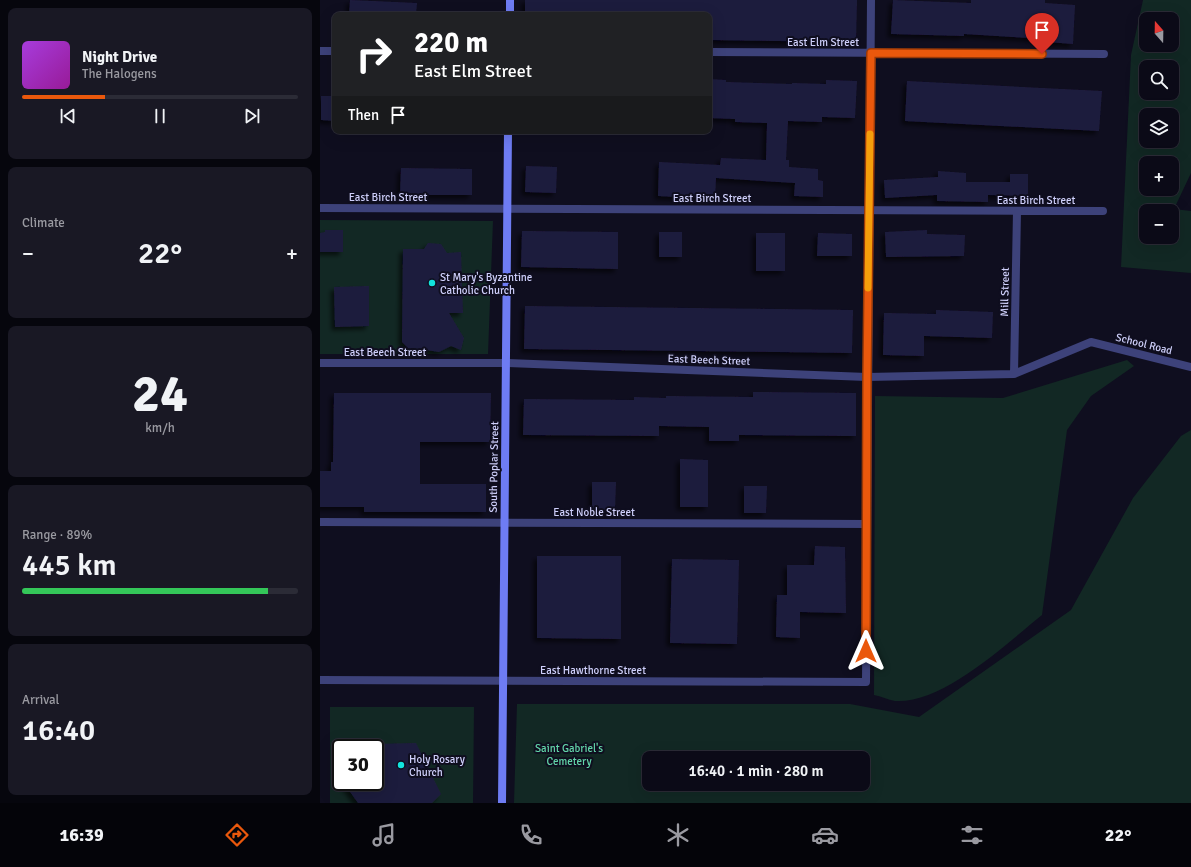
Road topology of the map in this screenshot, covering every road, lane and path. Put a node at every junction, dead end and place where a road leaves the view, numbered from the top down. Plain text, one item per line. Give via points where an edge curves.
1 (510, 0) edge
2 (871, 0) edge
3 (510, 12) edge
4 (320, 51) edge
5 (332, 51) edge
6 (712, 52) edge
7 (871, 53) junction
8 (1104, 54) dead end
9 (508, 134) edge
10 (320, 208) edge
11 (508, 208) junction
12 (870, 210) junction
13 (1017, 211) junction
14 (1103, 211) dead end
15 (1091, 342) joint
16 (320, 363) edge
17 (506, 364) junction
18 (1191, 367) edge
19 (1014, 374) junction
20 (867, 377) junction
21 (320, 522) edge
22 (505, 523) junction
23 (868, 524) junction
24 (320, 680) edge
25 (503, 680) junction
26 (502, 803) edge

1 - 3 main road
2 - 7 street
4 - 5 street
6 - 7 street, East Elm Street
7 - 8 street, East Elm Street
7 - 12 street
9 - 11 main road, South Poplar Street
10 - 11 street, East Birch Street
11 - 12 street, East Birch Street
11 - 17 main road, South Poplar Street
12 - 13 street, East Birch Street
12 - 20 street
13 - 14 street, East Birch Street
13 - 19 street, Mill Street
15 - 18 street, School Road
15 - 19 street, East Beech Street
16 - 17 street, East Beech Street
17 - 20 street, East Beech Street
17 - 22 main road, South Poplar Street
19 - 20 street, East Beech Street
20 - 23 street
21 - 22 street, East Noble Street
22 - 23 street, East Noble Street
22 - 25 main road, South Poplar Street
23 - 25 street, East Hawthorne Street via 866,682
24 - 25 street, East Hawthorne Street
25 - 26 main road, South Poplar Street

